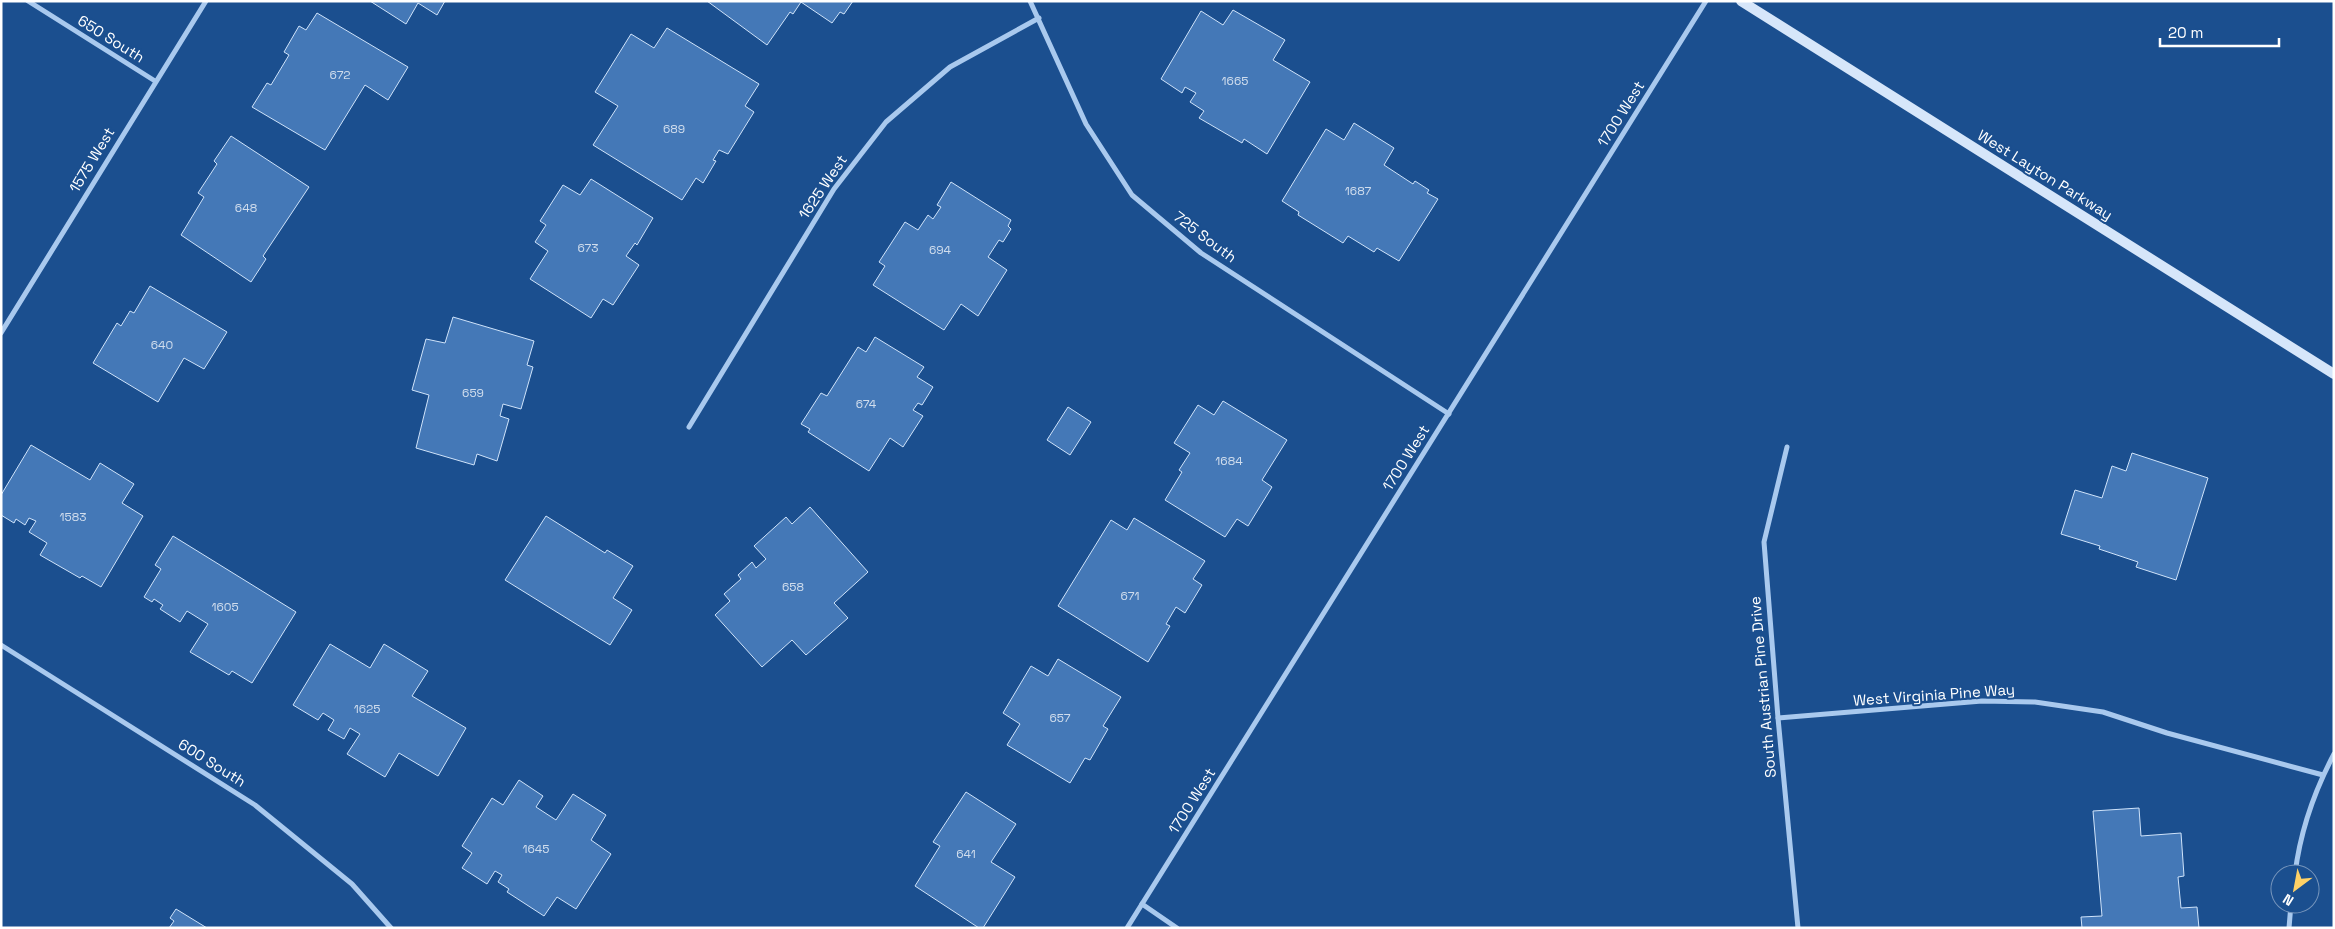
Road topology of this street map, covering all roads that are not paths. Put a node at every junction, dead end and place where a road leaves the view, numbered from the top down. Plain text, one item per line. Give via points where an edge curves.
1 (28, 1) edge
2 (206, 1) edge
3 (1030, 1) edge
4 (1706, 1) edge
5 (1741, 1) edge
6 (1038, 18) junction
7 (155, 81) junction
8 (1, 334) edge
9 (2334, 374) edge
10 (1449, 414) junction
11 (689, 427) dead end
12 (1787, 447) dead end
13 (1, 645) edge
14 (1778, 718) junction
15 (2334, 754) edge
16 (2323, 775) junction
17 (2296, 864) edge
18 (1142, 904) junction
19 (2290, 914) edge
20 (390, 928) edge
21 (1127, 928) edge
22 (1177, 928) edge
23 (1798, 928) edge
24 (2288, 928) edge

1 - 7 street, 650 South
2 - 7 street, 1575 West
3 - 6 street, 725 South
4 - 10 street, 1700 West
5 - 9 main road, West Layton Parkway
6 - 10 street, 725 South via 1086,124 1132,195 1201,253
6 - 11 street, 1625 West via 950,67 886,122 834,188
7 - 8 street, 1575 West
10 - 18 street, 1700 West
12 - 14 street, South Austrian Pine Drive via 1764,542
13 - 20 street, 600 South via 255,805 352,884
14 - 16 street, West Virginia Pine Way via 1982,701 2035,702 2103,712 2167,733
14 - 23 street, South Austrian Pine Drive
15 - 16 street
16 - 17 street
18 - 21 street, 1700 West
18 - 22 street
19 - 24 street

